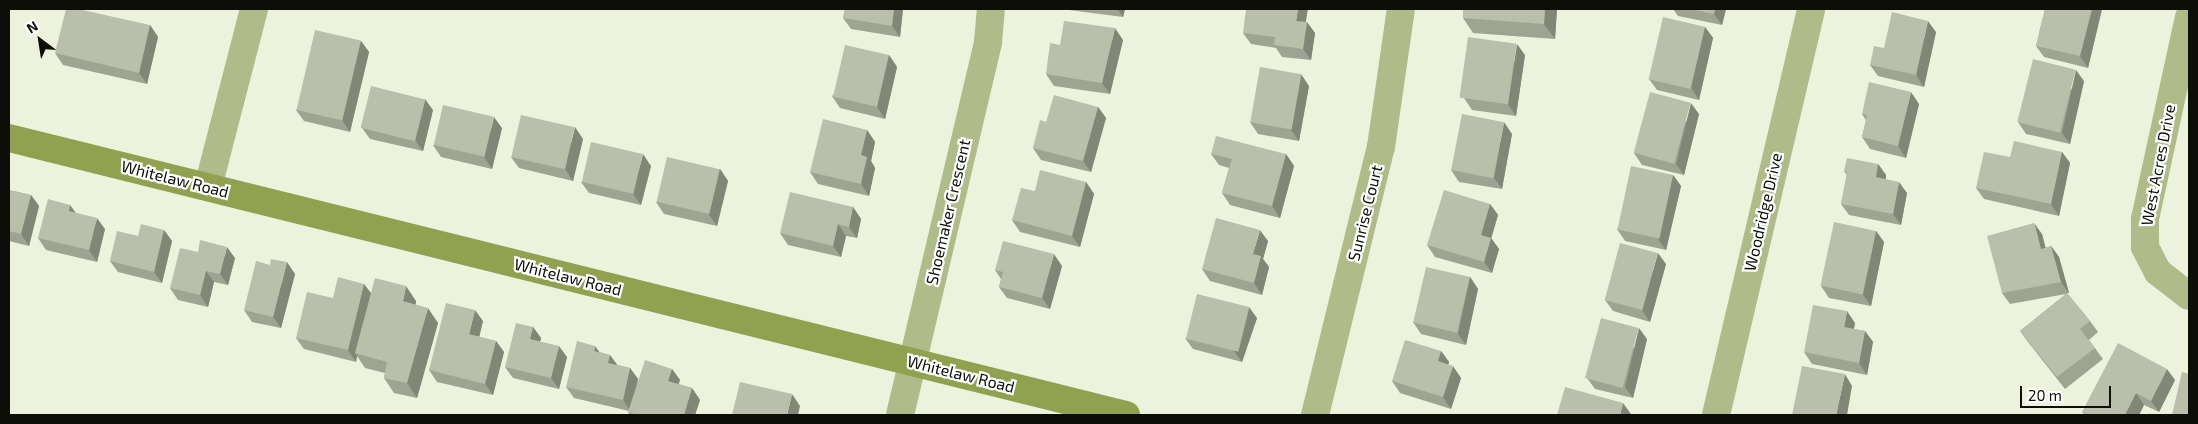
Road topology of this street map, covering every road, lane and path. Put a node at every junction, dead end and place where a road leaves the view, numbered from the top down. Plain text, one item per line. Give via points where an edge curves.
1 (254, 9) edge
2 (991, 9) edge
3 (1401, 9) edge
4 (1811, 9) edge
5 (2189, 17) edge
6 (9, 138) edge
7 (208, 187) junction
8 (2189, 296) edge
9 (913, 363) junction
10 (900, 415) edge
11 (1126, 415) edge
12 (1315, 415) edge
13 (1716, 415) edge

1 - 7 street
2 - 9 street, Shoemaker Crescent via 988,42
3 - 12 street, Sunrise Court via 1381,147
4 - 13 street, Woodridge Drive
5 - 8 street, West Acres Drive via 2144,219 2145,247 2158,272
6 - 7 street, Whitelaw Road
7 - 9 street, Whitelaw Road
9 - 10 street, Shoemaker Crescent
9 - 11 street, Whitelaw Road

